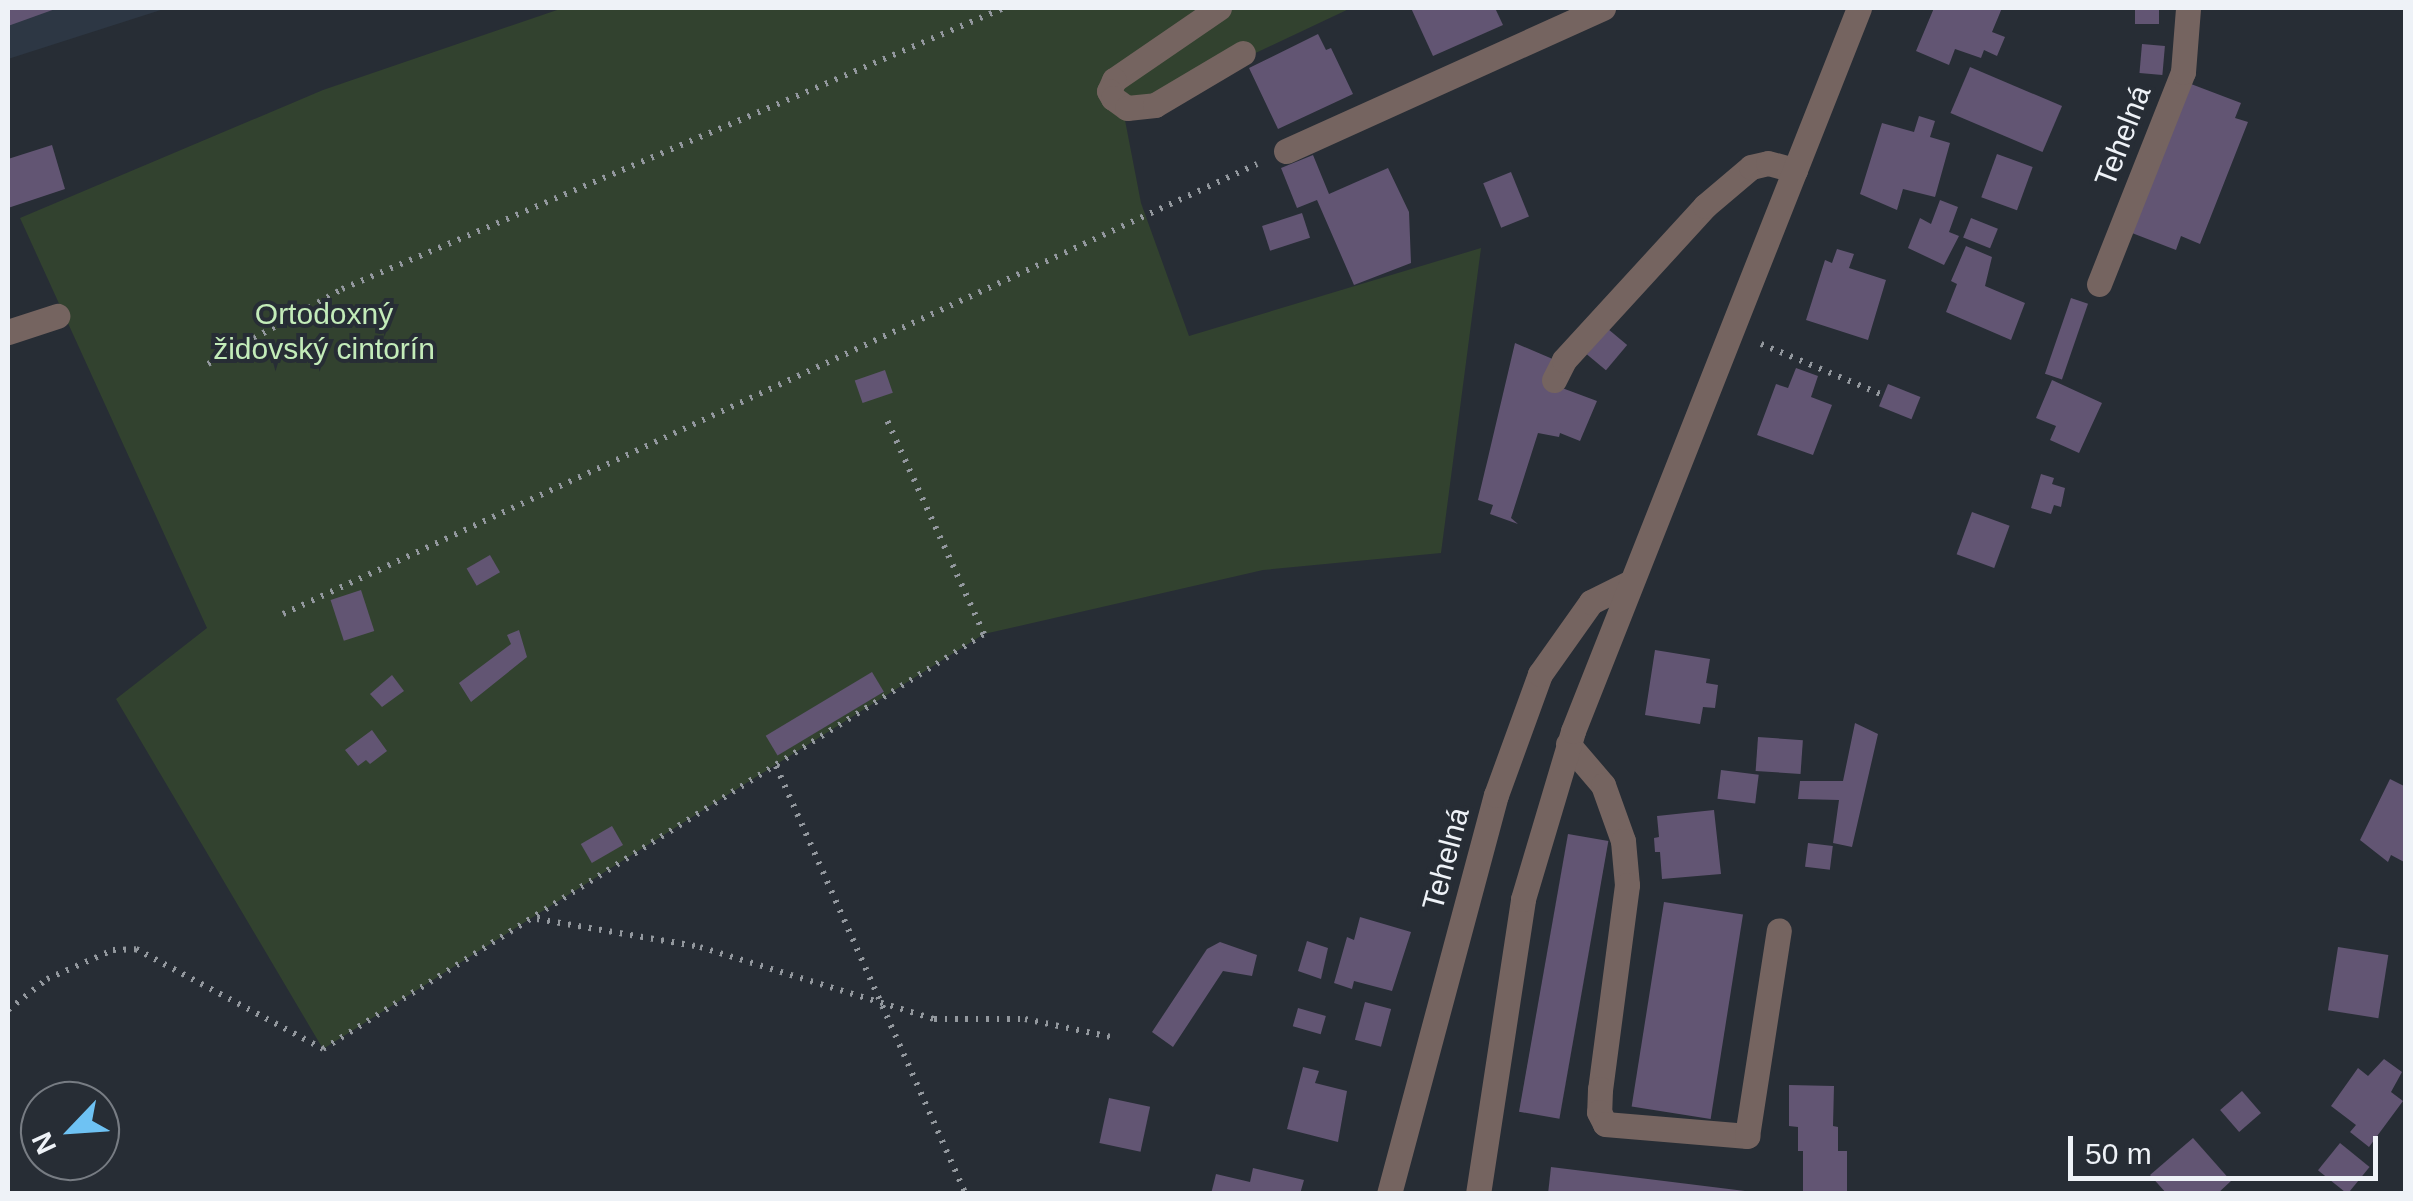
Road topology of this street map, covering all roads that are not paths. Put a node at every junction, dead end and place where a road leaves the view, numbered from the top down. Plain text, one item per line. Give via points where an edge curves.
1 (1219, 8) edge
2 (1603, 8) edge
3 (1860, 8) edge
4 (2188, 8) edge
5 (1243, 54) dead end
6 (1286, 151) road end
7 (1796, 170) junction
8 (2100, 284) dead end
9 (58, 316) dead end
10 (8, 332) edge
11 (1554, 380) dead end
12 (1632, 582) junction
13 (1568, 744) junction
14 (1778, 930) dead end
15 (1389, 1194) edge
16 (1478, 1194) edge

1 - 5 street via 1114,80 1112,98 1128,108 1156,105
2 - 6 street
3 - 7 street
4 - 8 street, Tehelná via 2183,72
7 - 11 street via 1768,163 1751,167 1705,206 1564,360
7 - 12 street
9 - 10 street
12 - 13 street
12 - 15 street, Tehelná via 1591,602 1540,674 1496,795
13 - 14 street via 1603,785 1623,840 1627,885 1600,1089 1605,1124 1747,1136
13 - 16 street via 1522,899

